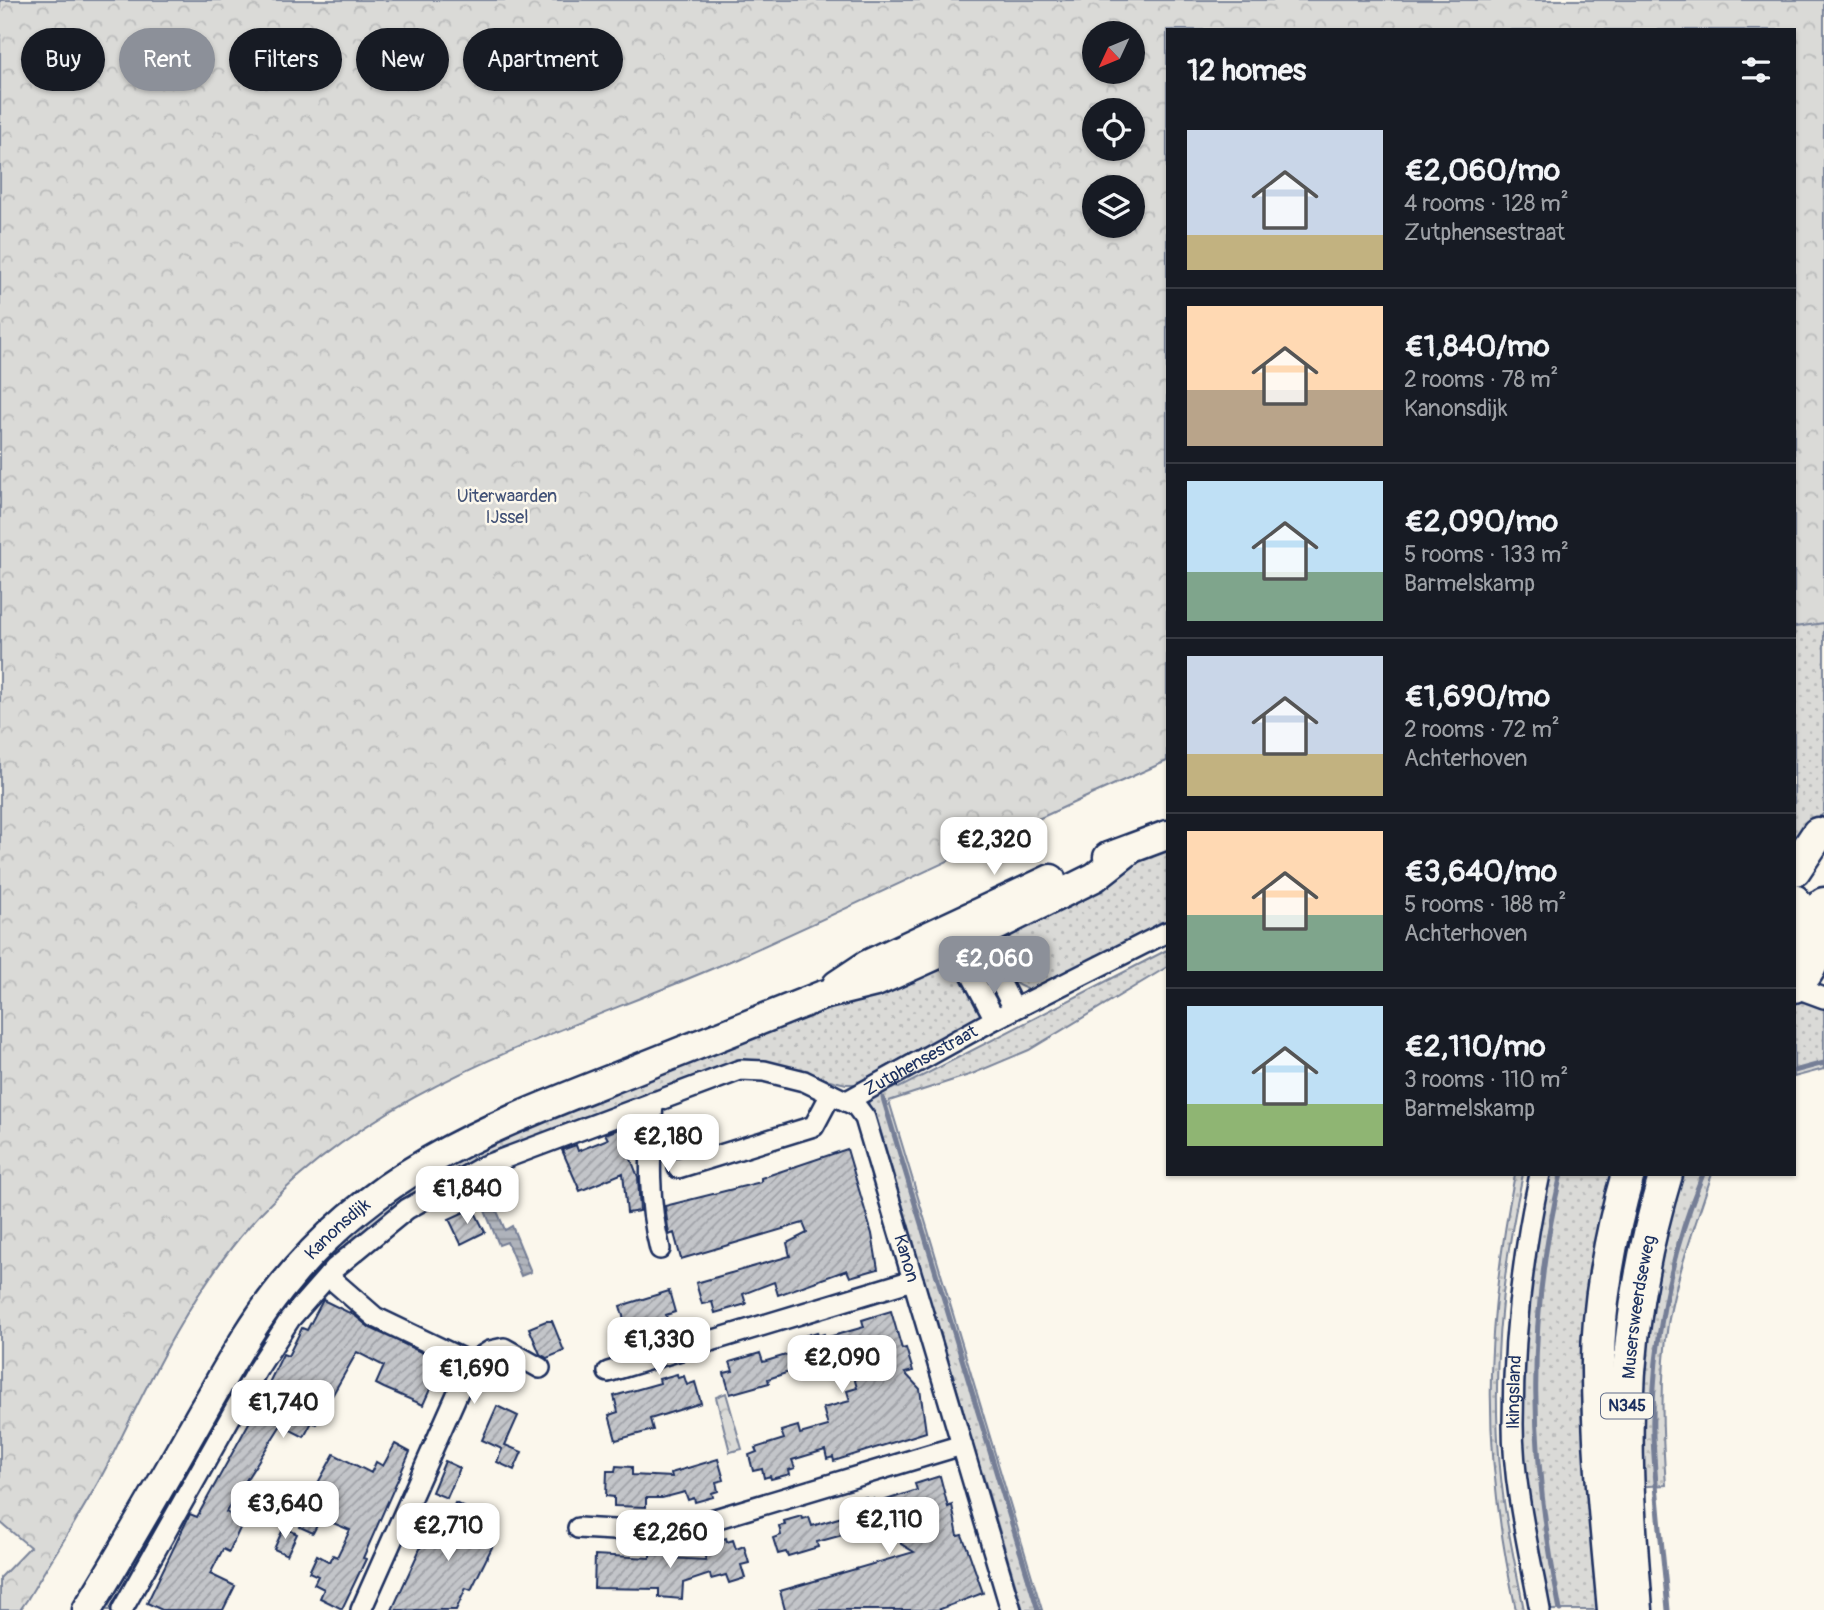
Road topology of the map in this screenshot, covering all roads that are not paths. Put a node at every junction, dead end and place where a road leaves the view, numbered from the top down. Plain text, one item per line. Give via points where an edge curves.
1 (1166, 835) edge
2 (1812, 839) edge
3 (1796, 867) edge
4 (1824, 884) edge
5 (1166, 933) edge
6 (964, 934) junction
7 (1810, 936) edge
8 (1796, 985) edge
9 (1796, 988) edge
10 (1824, 998) edge
11 (1014, 1009) junction
12 (995, 1019) junction
13 (839, 1097) junction
14 (653, 1102) junction
15 (678, 1168) dead end
16 (1540, 1176) edge
17 (1627, 1176) edge
18 (1666, 1176) edge
19 (660, 1249) dead end
20 (328, 1276) junction
21 (914, 1280) junction
22 (471, 1363) junction
23 (540, 1368) dead end
24 (608, 1372) dead end
25 (962, 1446) junction
26 (578, 1528) dead end
27 (87, 1610) edge
28 (122, 1610) edge
29 (361, 1610) edge
30 (1011, 1610) edge
31 (1540, 1610) edge
32 (1614, 1610) edge
33 (1636, 1610) edge

1 - 6 street, Kanonsdijk via 1127,852 1084,862
2 - 3 main road
4 - 7 main road via 1808,905
5 - 11 street, Zutphensestraat
6 - 11 street
6 - 12 street, Zutphensestraat
6 - 27 street, Kanonsdijk via 876,982 823,995 501,1123 442,1151 358,1209 281,1288 244,1341
7 - 8 main road via 1807,976
9 - 10 street
11 - 12 street, Zutphensestraat
12 - 13 street, Zutphensestraat
13 - 14 street, Kanonsdijk via 804,1081 745,1069
13 - 15 street via 814,1126
13 - 21 street, Kanon via 865,1118
14 - 19 street via 648,1178
14 - 20 street, Kanonsdijk via 461,1177 407,1209
16 - 31 street, Ikingsland via 1516,1334 1513,1427
17 - 32 main road, Musersweerdseweg / N345 via 1605,1293 1598,1368
18 - 33 main road, Musersweerdseweg / N345 via 1632,1340 1627,1412
20 - 22 street via 375,1317
20 - 28 street, Kanonsdijk via 273,1344
21 - 24 street
21 - 25 street, Kanon
22 - 23 street via 504,1348
22 - 29 street
25 - 26 street via 668,1533
25 - 30 street, Kanon

